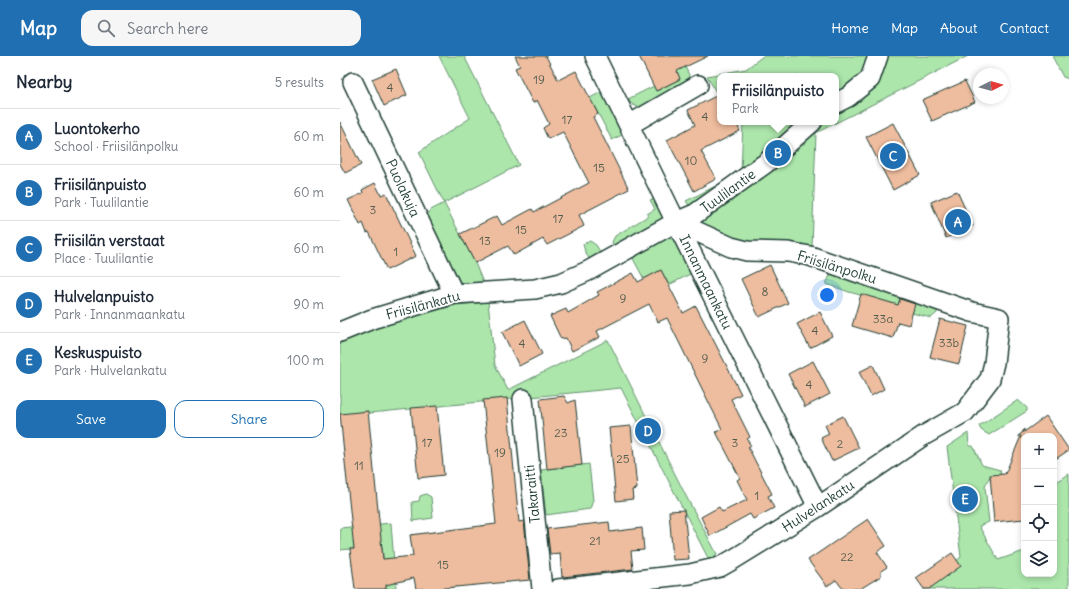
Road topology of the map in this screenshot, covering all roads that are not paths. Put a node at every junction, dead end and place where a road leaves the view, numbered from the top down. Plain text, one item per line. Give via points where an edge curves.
1 (595, 56) edge
2 (878, 56) edge
3 (353, 82) dead end
4 (698, 85) dead end
5 (839, 102) edge
6 (629, 125) junction
7 (809, 125) edge
8 (676, 222) junction
9 (508, 291) joint
10 (454, 294) junction
11 (999, 318) joint
12 (340, 332) edge
13 (523, 399) dead end
14 (818, 507) junction
15 (542, 589) edge
16 (558, 589) edge

1 - 6 street, Innanmaankatu
2 - 5 street via 870,79
3 - 10 street, Puolakuja
4 - 6 street
6 - 8 street, Innanmaankatu
7 - 8 street, Tuulilantie via 766,163 695,214
8 - 9 street, Tuulilantie via 588,271 561,283 535,289
8 - 11 street, Friisilänpolku via 747,252 788,252 810,256 972,312
8 - 14 street, Innanmaankatu
9 - 10 street, Friisilänkatu
10 - 12 street, Friisilänkatu via 372,318
11 - 14 street, Hulvelankatu via 990,380 970,407 922,436
13 - 15 street, Takaraitti
14 - 16 street, Hulvelankatu via 720,567 690,574

